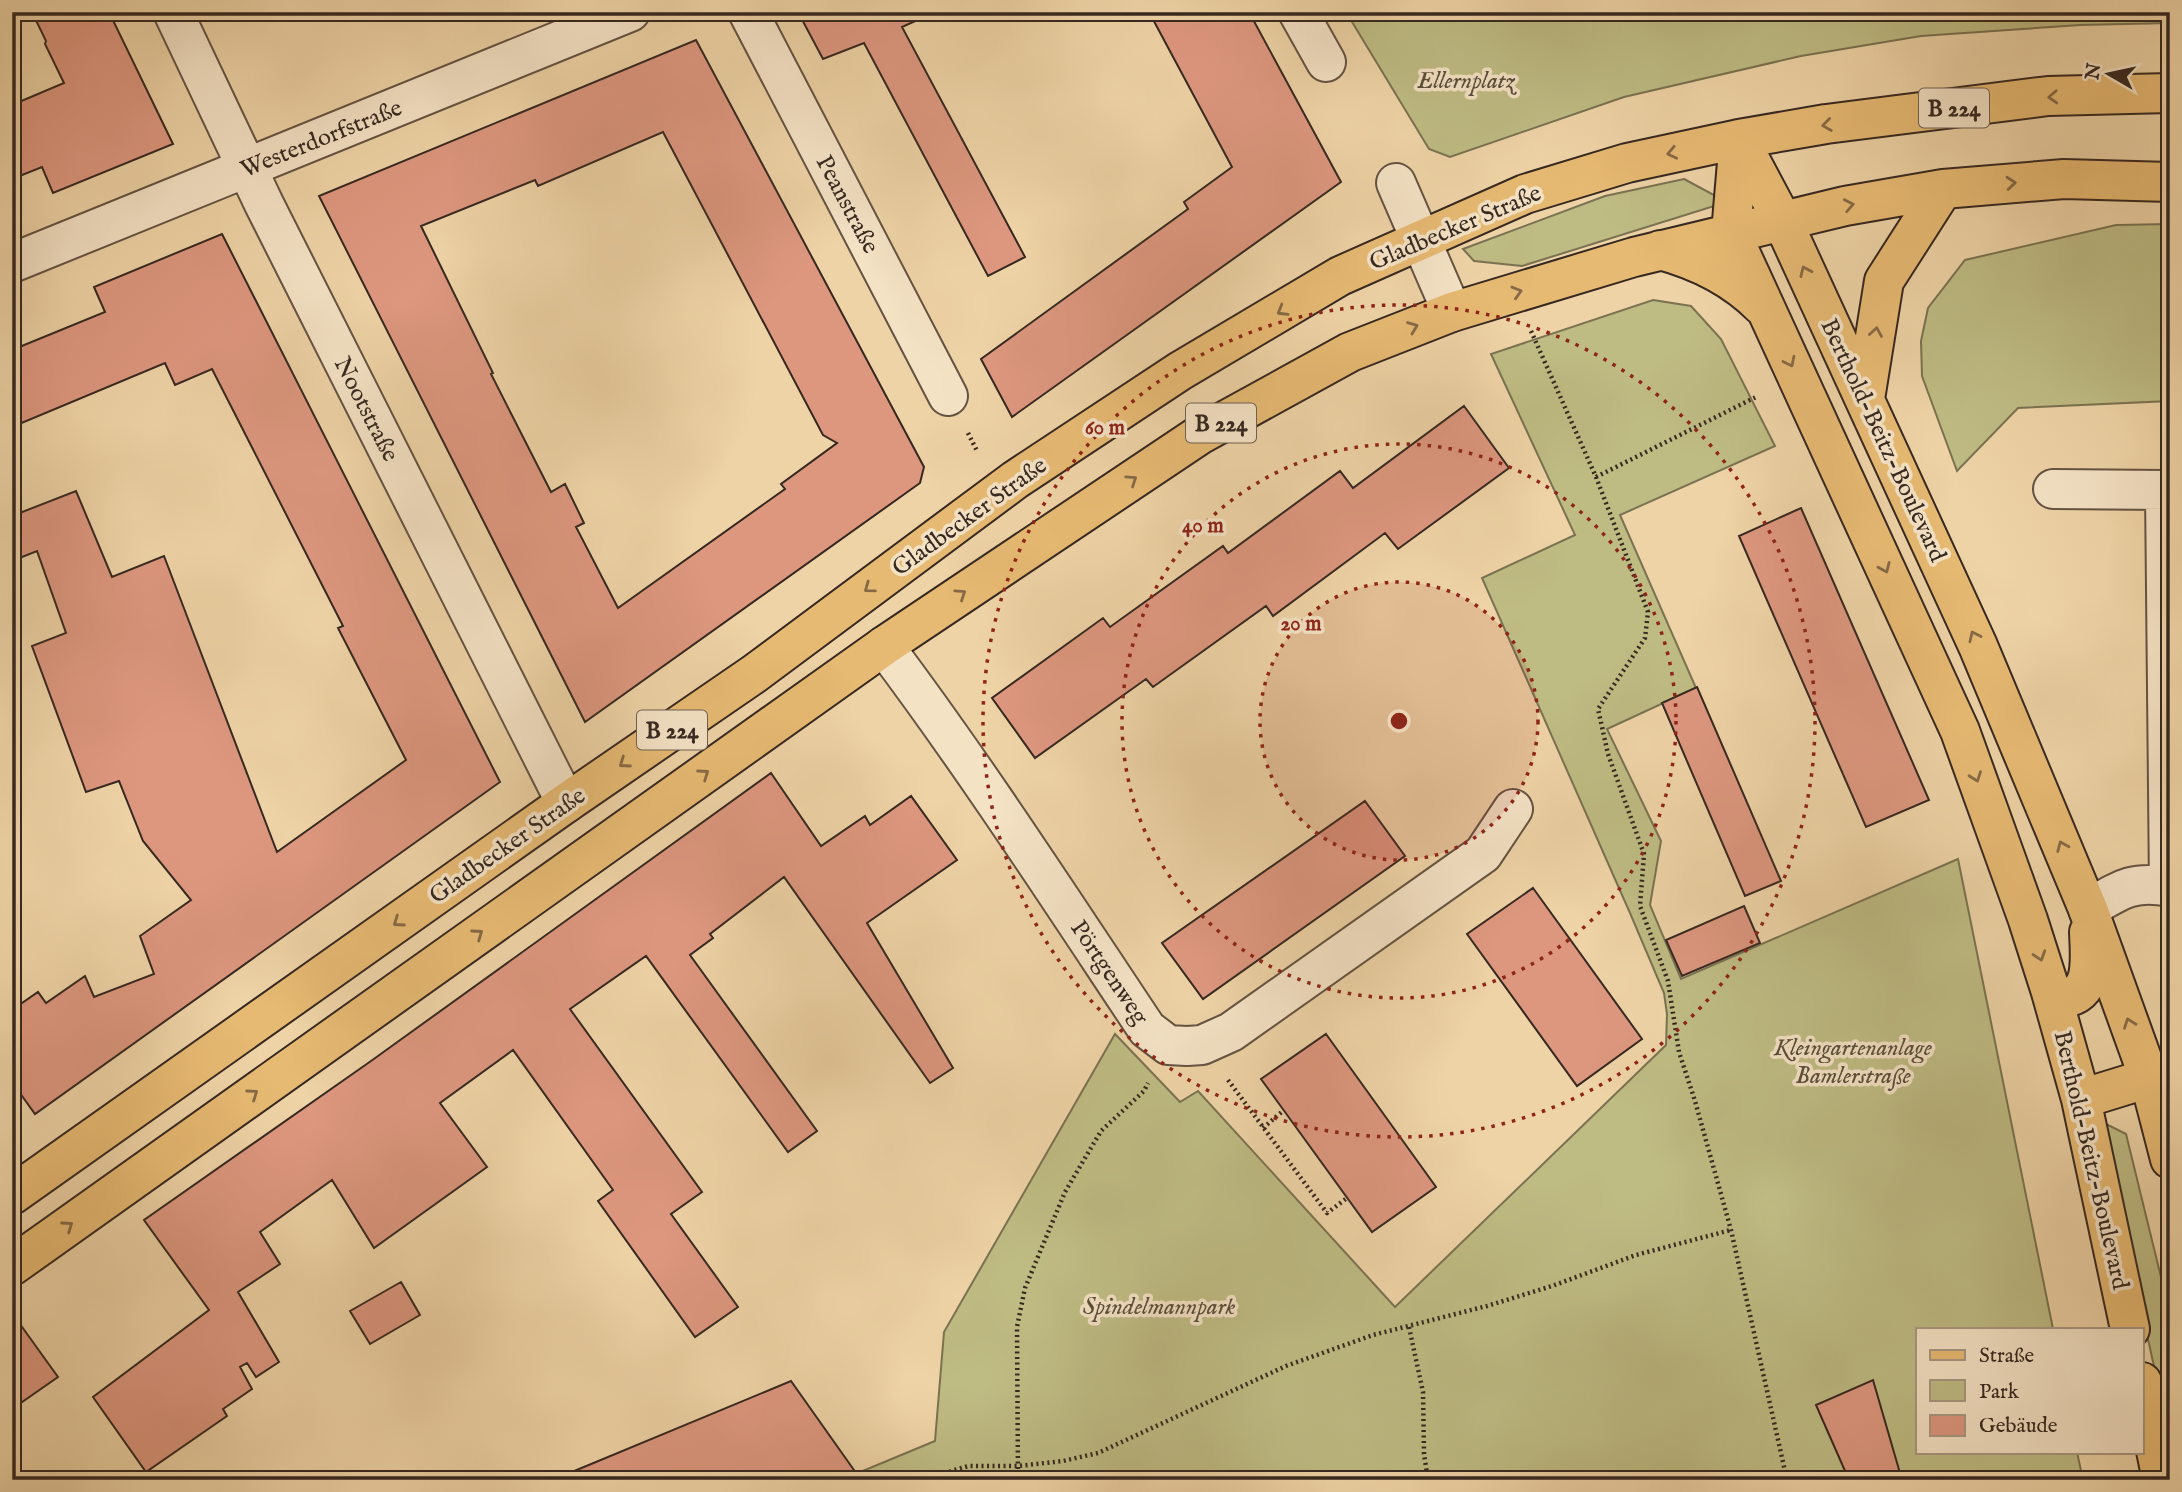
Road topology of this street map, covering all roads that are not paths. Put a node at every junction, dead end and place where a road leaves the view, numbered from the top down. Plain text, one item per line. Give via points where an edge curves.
1 (173, 12) edge
2 (630, 12) edge
3 (748, 12) edge
4 (1298, 12) edge
5 (1326, 62) dead end
6 (2170, 93) edge
7 (1739, 139) junction
8 (247, 168) junction
9 (2170, 182) edge
10 (1396, 183) dead end
11 (1943, 189) junction
12 (1782, 220) junction
13 (1731, 233) junction
14 (1420, 240) junction
15 (1661, 250) junction
16 (12, 263) edge
17 (1764, 309) junction
18 (1452, 312) junction
19 (948, 396) dead end
20 (1865, 399) junction
21 (2053, 489) dead end
22 (884, 646) junction
23 (566, 803) junction
24 (1513, 809) dead end
25 (2169, 887) edge
26 (2088, 909) junction
27 (2051, 992) junction
28 (2159, 1072) edge
29 (2081, 1099) junction
30 (2170, 1158) edge
31 (12, 1195) edge
32 (12, 1266) edge
33 (2130, 1328) edge
34 (2144, 1392) edge
35 (2162, 1480) edge

1 - 8 street, Nootstraße
2 - 8 street, Westerdorfstraße
3 - 19 street, Peanstraße
4 - 5 street
6 -> 7 main road, Gladbecker Straße / B 224 via 2048,96
7 - 12 main road, Berthold-Beitz-Boulevard
7 - 13 main road, Berthold-Beitz-Boulevard
7 -> 14 main road, Gladbecker Straße / B 224 via 1627,163 1525,194
8 - 16 street, Westerdorfstraße
8 - 23 street, Nootstraße
11 -> 9 main road, B 224 via 2064,179
10 - 14 street
12 -> 11 main road, B 224
20 -> 11 main road via 1884,281
12 - 13 main road, B 224
20 -> 12 main road, Berthold-Beitz-Boulevard
13 - 15 main road, B 224
13 - 17 main road, Berthold-Beitz-Boulevard
14 - 18 street
14 -> 23 main road, Gladbecker Straße / B 224 via 1340,276 1180,371 1015,480 754,674
15 - 17 main road, Berthold-Beitz-Boulevard via 1701,264
18 -> 15 main road, B 224
17 -> 27 main road, Berthold-Beitz-Boulevard via 1960,731
22 -> 18 main road, B 224 via 1200,434 1350,352
26 -> 20 main road, Berthold-Beitz-Boulevard via 1978,646
21 - 25 street via 2165,490
22 - 24 street, Pörtgenweg via 1147,1029 1185,1045 1231,1032 1483,854
32 -> 22 main road, B 224
23 -> 31 main road, Gladbecker Straße / B 224
25 - 26 street via 2147,883 2123,888
26 - 27 main road, Berthold-Beitz-Boulevard via 2085,986 2072,998
28 -> 26 main road, Berthold-Beitz-Boulevard
27 - 29 main road, Berthold-Beitz-Boulevard
28 - 29 main road
28 - 30 main road, Berthold-Beitz-Boulevard
29 - 33 main road, Berthold-Beitz-Boulevard
34 - 35 main road

